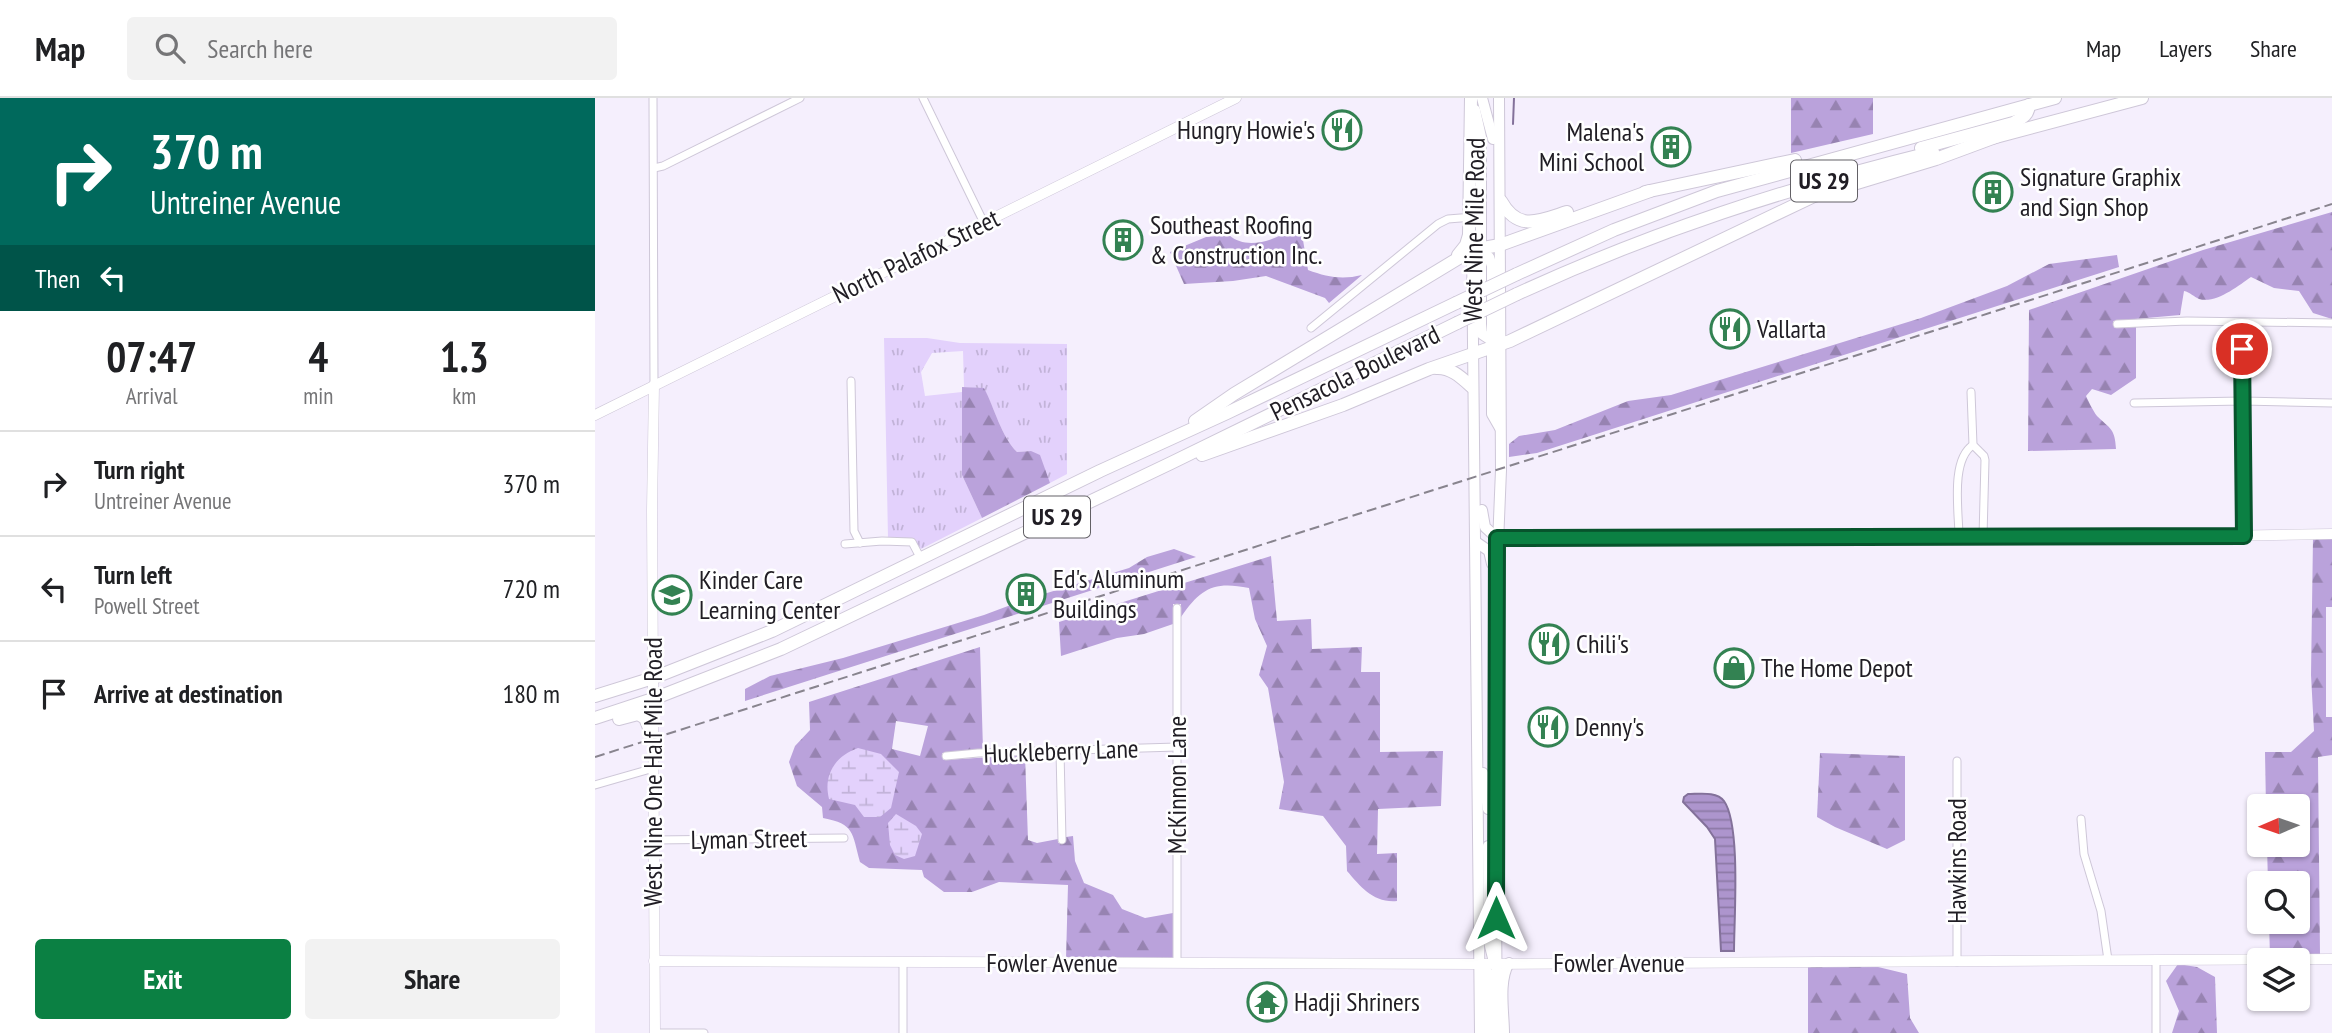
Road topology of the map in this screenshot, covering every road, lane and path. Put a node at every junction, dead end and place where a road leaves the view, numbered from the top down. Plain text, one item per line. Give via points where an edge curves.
1 (653, 98) edge
2 (800, 98) edge
3 (923, 98) edge
4 (1236, 98) edge
5 (1482, 98) edge
6 (1492, 98) edge
7 (1499, 98) edge
8 (2055, 98) edge
9 (2114, 98) edge
10 (2142, 98) edge
11 (1474, 102) edge
12 (2029, 105) junction
13 (2093, 111) junction
14 (1998, 136) junction
15 (1493, 139) junction
16 (1878, 145) junction
17 (1902, 160) junction
18 (654, 168) junction
19 (1500, 181) junction
20 (1650, 191) junction
21 (1500, 201) junction
22 (1471, 217) junction
23 (983, 223) junction
24 (1500, 245) junction
25 (1478, 251) junction
26 (1455, 259) junction
27 (2242, 323) junction
28 (2332, 323) edge
29 (2117, 324) dead end
30 (1311, 328) dead end
31 (1495, 343) junction
32 (1472, 353) junction
33 (1429, 369) junction
34 (851, 381) dead end
35 (655, 385) junction
36 (1472, 387) junction
37 (1971, 392) dead end
38 (2242, 401) junction
39 (2332, 402) edge
40 (2134, 403) dead end
41 (595, 415) edge
42 (1171, 438) junction
43 (1973, 445) junction
44 (1171, 463) junction
45 (1100, 471) junction
46 (1475, 485) junction
47 (1036, 527) junction
48 (2332, 534) edge
49 (2244, 536) junction
50 (1959, 537) junction
51 (1983, 537) junction
52 (1497, 538) junction
53 (1476, 542) junction
54 (860, 543) junction
55 (845, 544) dead end
56 (921, 559) junction
57 (884, 577) junction
58 (1177, 608) dead end
59 (1496, 629) junction
60 (772, 631) junction
61 (813, 634) junction
62 (653, 677) junction
63 (595, 696) edge
64 (653, 699) junction
65 (595, 712) edge
66 (595, 719) edge
67 (595, 727) edge
68 (653, 738) junction
69 (1177, 747) junction
70 (1478, 747) junction
71 (1060, 751) junction
72 (946, 757) dead end
73 (1957, 761) dead end
74 (654, 768) junction
75 (595, 785) edge
76 (2081, 819) dead end
77 (844, 838) dead end
78 (654, 840) junction
79 (1062, 840) dead end
80 (2332, 959) edge
81 (2108, 960) junction
82 (2156, 960) junction
83 (654, 961) junction
84 (903, 962) junction
85 (1957, 962) junction
86 (1177, 963) junction
87 (1509, 963) junction
88 (1480, 964) junction
89 (1496, 964) junction
90 (655, 1033) edge
91 (704, 1033) edge
92 (903, 1033) edge
93 (1480, 1033) edge
94 (1489, 1033) edge
95 (1497, 1033) edge
96 (1504, 1033) edge
97 (2156, 1033) edge

1 - 18 street
2 - 18 street
3 - 23 street
4 - 23 street, North Palafox Street
5 - 15 main road
6 - 15 main road
7 - 19 main road, West Nine Mile Road
8 - 12 highway, Pensacola Boulevard / US 29
9 - 13 highway
10 - 13 highway, Pensacola Boulevard / US 29
11 - 22 highway
11 - 25 main road via 1481,138
12 - 16 highway, Pensacola Boulevard / US 29
12 - 17 highway via 2024,118 2013,123 1922,148
13 - 14 highway, Pensacola Boulevard / US 29
14 - 17 highway, Pensacola Boulevard / US 29
14 - 31 highway via 1814,196 1510,341
15 - 19 main road via 1493,167
16 - 20 highway
16 - 42 highway, Pensacola Boulevard / US 29, bridge via 1759,178 1614,230
17 - 44 highway, Pensacola Boulevard / US 29, bridge via 1709,215 1610,253
18 - 35 street
19 - 21 main road, West Nine Mile Road
20 - 21 highway via 1616,195 1535,223 1515,218
20 - 24 highway
21 - 24 main road, West Nine Mile Road
22 - 25 main road, West Nine Mile Road
22 - 26 highway via 1466,245
22 - 30 street via 1438,224
23 - 35 street, North Palafox Street
24 - 25 highway
24 - 31 main road, West Nine Mile Road
25 - 26 highway
25 - 31 main road via 1489,257 1492,266
25 - 32 main road, West Nine Mile Road
26 - 42 highway via 1234,394
27 - 28 street
27 - 29 street
27 - 38 street
31 - 32 highway
31 - 52 main road via 1492,414 1501,431
32 - 33 highway
32 - 36 main road, West Nine Mile Road
33 - 36 highway via 1443,368
33 - 44 highway via 1343,405
34 - 54 street via 854,531
35 - 41 street, North Palafox Street
35 - 62 street, West Nine One Half Mile Road
36 - 46 main road, West Nine Mile Road
37 - 43 street
38 - 39 street
38 - 40 street
38 - 49 street
42 - 45 highway, Pensacola Boulevard / US 29
43 - 50 street via 1964,452 1959,466
43 - 51 street via 1985,460
44 - 47 highway, Pensacola Boulevard / US 29
45 - 47 highway via 1103,484 1099,489 1054,511
45 - 56 highway, Pensacola Boulevard / US 29
46 - 52 main road via 1481,494 1485,527
46 - 53 main road, West Nine Mile Road
47 - 61 highway, Pensacola Boulevard / US 29
48 - 49 street
49 - 51 street
50 - 51 street
50 - 52 street
52 - 59 main road
53 - 59 main road via 1491,556 1491,618
53 - 70 main road, West Nine Mile Road
54 - 55 street
54 - 56 street via 912,542
56 - 57 highway, Pensacola Boulevard / US 29
57 - 60 highway, Pensacola Boulevard / US 29
57 - 61 highway via 869,592 817,617 811,625
58 - 69 street, McKinnon Lane
59 - 89 main road
60 - 62 highway, Pensacola Boulevard / US 29
60 - 64 highway via 752,646 660,682
61 - 64 highway, Pensacola Boulevard / US 29
62 - 63 highway, Pensacola Boulevard / US 29
62 - 64 street, West Nine One Half Mile Road
62 - 65 highway via 645,695
64 - 66 highway, Pensacola Boulevard / US 29
64 - 68 street, West Nine One Half Mile Road
67 - 68 highway via 638,714 645,718
68 - 74 street, West Nine One Half Mile Road
69 - 71 street, Huckleberry Lane
69 - 86 street, McKinnon Lane
70 - 88 main road, West Nine Mile Road
70 - 89 main road via 1488,796 1489,950
71 - 72 street, Huckleberry Lane
71 - 79 street
73 - 85 street, Hawkins Road
74 - 75 street
74 - 78 street, West Nine One Half Mile Road
76 - 81 street via 2084,854 2101,911
77 - 78 street, Lyman Street
78 - 83 street, West Nine One Half Mile Road
80 - 82 street, Fowler Avenue
81 - 82 street, Fowler Avenue
81 - 85 street, Fowler Avenue
82 - 97 street
83 - 84 street, Fowler Avenue
83 - 90 street, West Nine One Half Mile Road
84 - 86 street, Fowler Avenue
84 - 92 street
85 - 87 street, Fowler Avenue
86 - 88 street, Fowler Avenue
87 - 89 street, Fowler Avenue
87 - 96 main road via 1504,981
88 - 89 street, Fowler Avenue
88 - 93 main road, West Nine Mile Road
88 - 94 main road via 1487,973
89 - 95 main road
90 - 91 street

